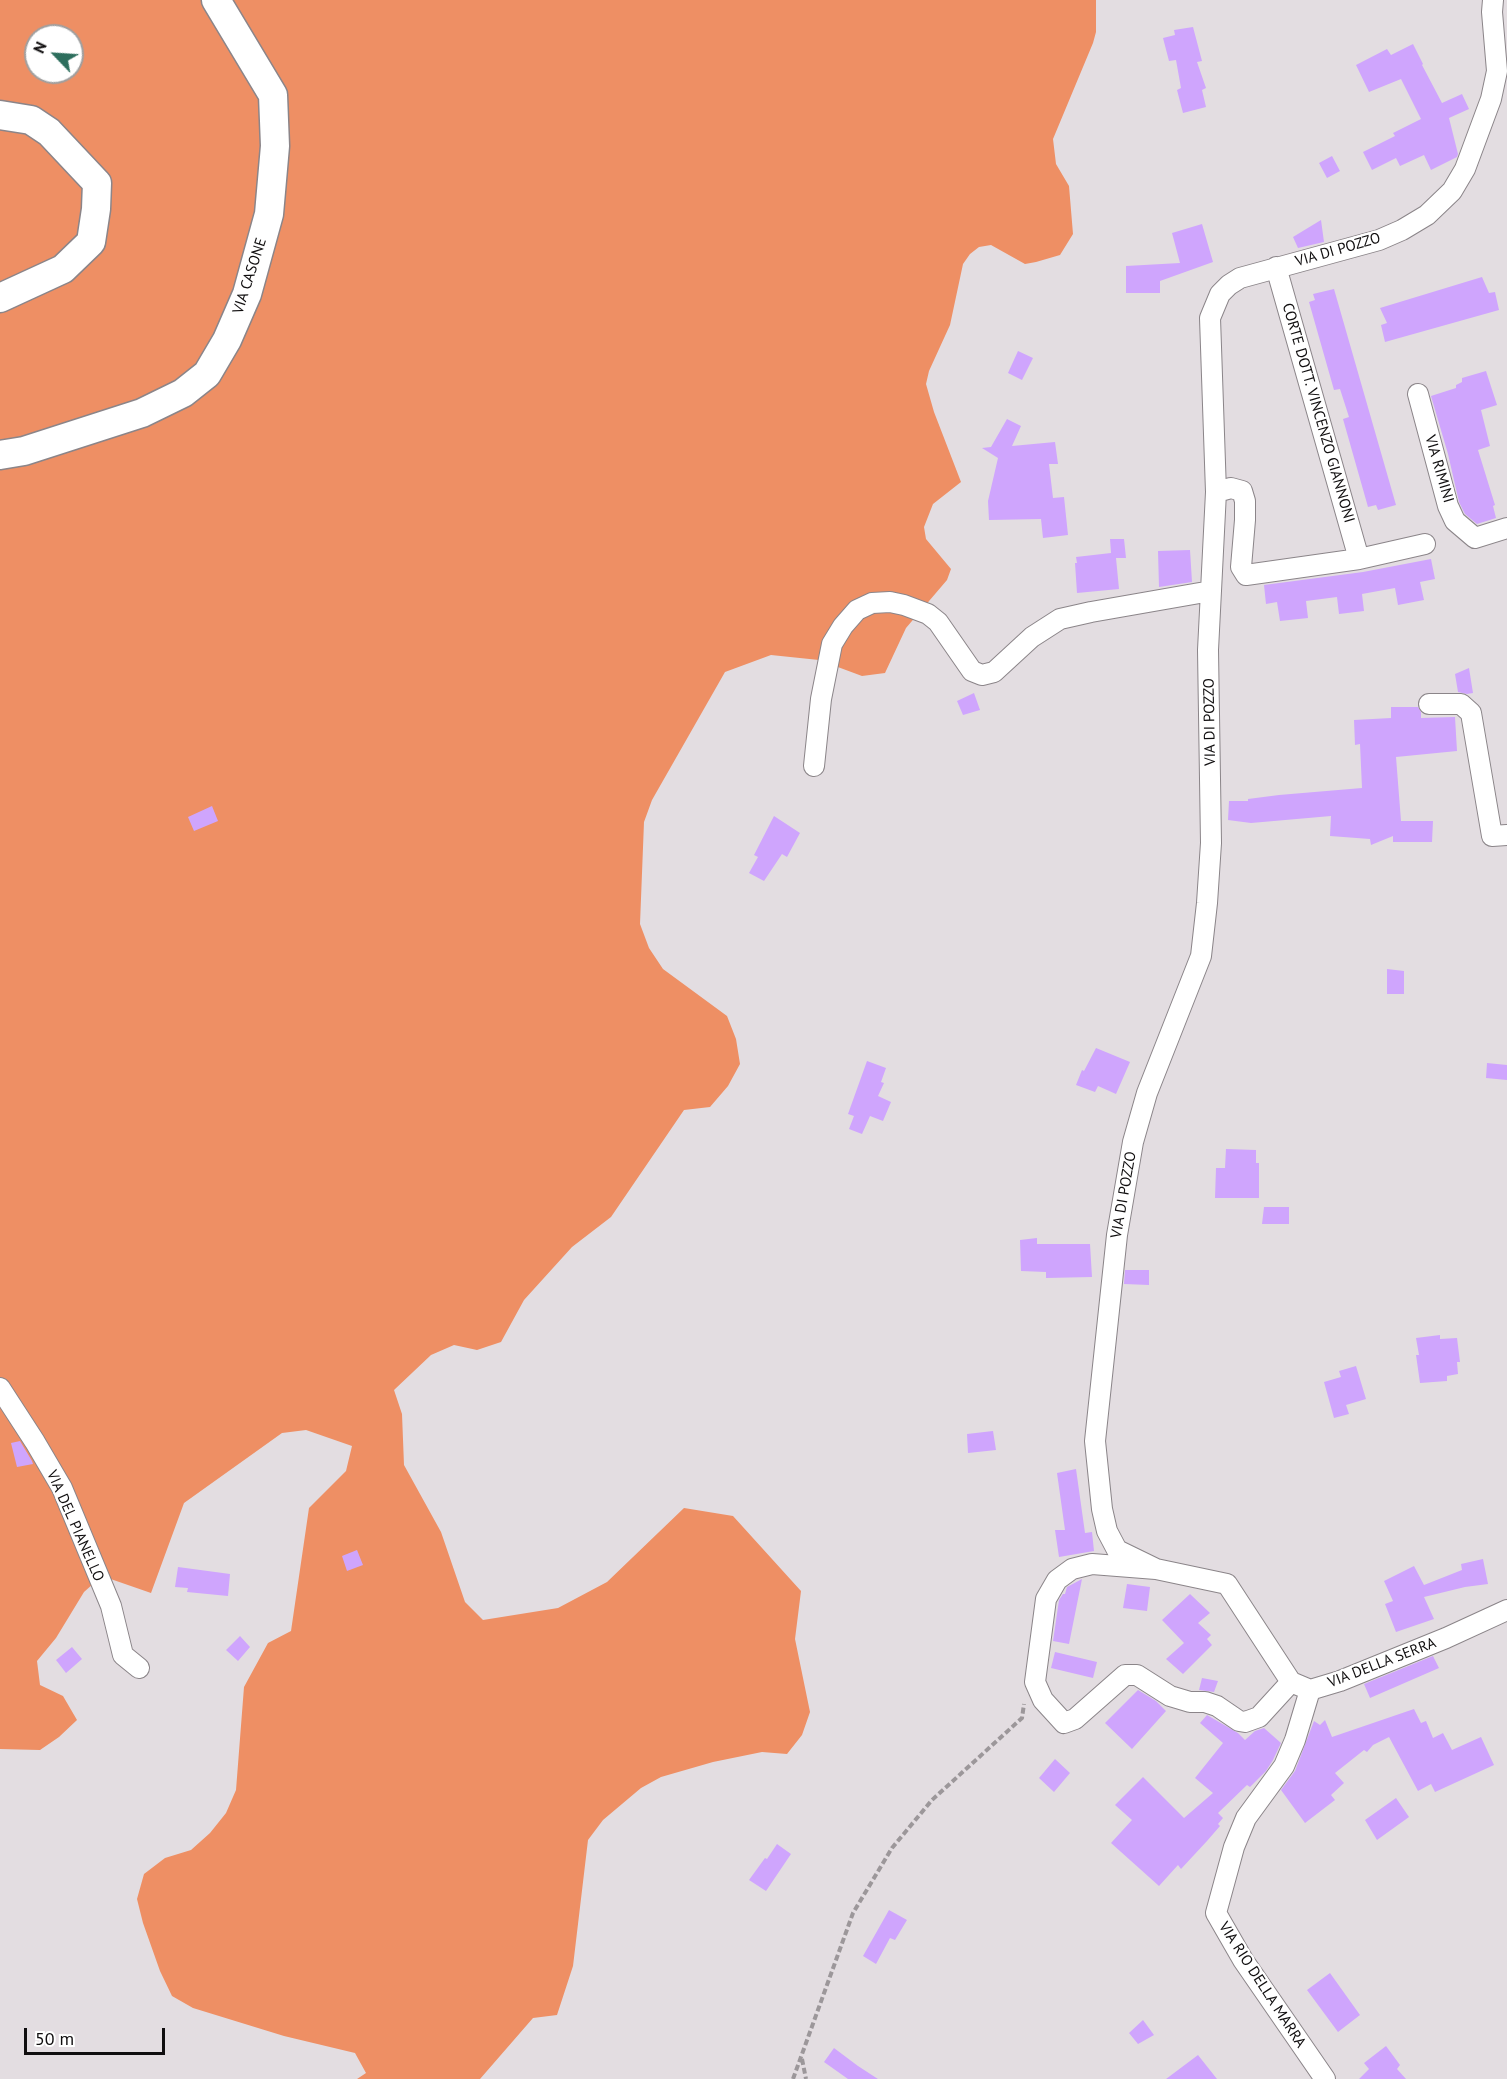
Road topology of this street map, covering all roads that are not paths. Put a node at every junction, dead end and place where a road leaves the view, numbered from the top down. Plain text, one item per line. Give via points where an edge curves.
1 (216, 0) edge
2 (1492, 0) edge
3 (0, 115) edge
4 (1276, 267) junction
5 (0, 298) edge
6 (1418, 393) dead end
7 (0, 455) edge
8 (1216, 492) junction
9 (1507, 528) edge
10 (1425, 544) dead end
11 (1359, 559) junction
12 (1211, 591) junction
13 (1429, 704) dead end
14 (813, 766) dead end
15 (1507, 835) edge
16 (0, 1388) edge
17 (1155, 1569) junction
18 (1507, 1610) edge
19 (139, 1668) dead end
20 (1291, 1682) junction
21 (1310, 1690) junction
22 (1325, 2079) edge

1 - 7 street, VIA CASONE via 273,95 275,146 269,213 247,294 227,340 207,374 183,393 132,416
2 - 4 street, VIA DI POZZO via 1497,71 1465,169 1452,191 1427,215 1379,240
3 - 5 street via 31,120 49,132 97,183 91,242 63,269
4 - 8 street, VIA DI POZZO via 1229,285 1220,294 1210,318
4 - 11 street, CORTE DOTT. VINCENZO GIANNONI
6 - 9 street, VIA RIMINI via 1455,521 1475,538
8 - 11 street via 1231,488 1242,491 1245,520 1241,567 1246,575
8 - 12 street, VIA DI POZZO
10 - 11 street
12 - 14 street via 1060,619 1032,637 994,672 982,675 972,671 938,622 928,614 890,602 872,603 857,610 832,644
12 - 17 street, VIA DI POZZO via 1211,843 1201,956 1147,1093 1133,1142 1117,1235 1095,1441 1107,1532 1117,1550
13 - 15 street via 1461,704 1471,714 1492,836
16 - 19 street, VIA DEL PIANELLO via 62,1488 111,1606 123,1655
17 - 20 street via 1227,1584
17 - 20 street via 1092,1563 1072,1569 1057,1580 1046,1599 1035,1682 1043,1700 1065,1723 1075,1719 1125,1676 1137,1675 1170,1696 1217,1706 1245,1722 1259,1717
18 - 21 street, VIA DELLA SERRA
20 - 21 street, VIA DELLA SERRA
21 - 22 street, VIA RIO DELLA MARRA via 1284,1766 1246,1818 1216,1913 1243,1960

